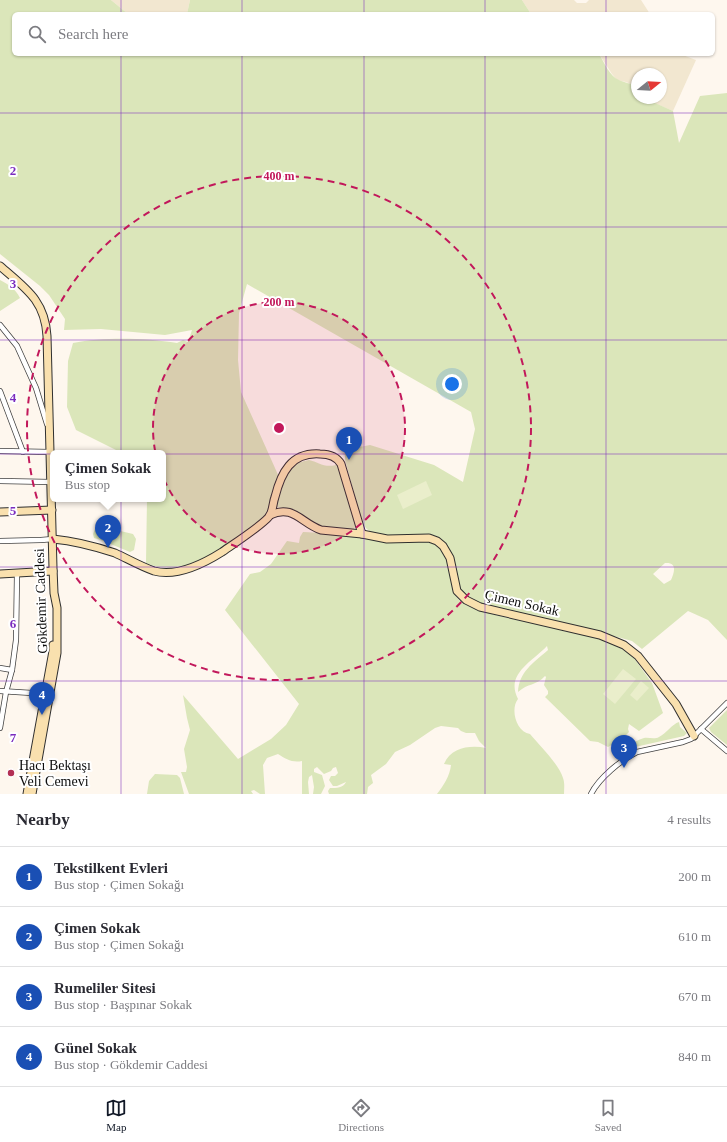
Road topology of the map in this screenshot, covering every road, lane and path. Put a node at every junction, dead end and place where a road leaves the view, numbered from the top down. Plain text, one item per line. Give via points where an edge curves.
1 (0, 266) edge
2 (0, 325) edge
3 (0, 390) edge
4 (49, 428) junction
5 (0, 452) edge
6 (23, 452) junction
7 (50, 452) joint
8 (0, 481) edge
9 (50, 482) edge
10 (52, 502) edge
11 (52, 510) junction
12 (0, 512) edge
13 (270, 515) junction
14 (362, 534) junction
15 (53, 539) junction
16 (0, 541) edge
17 (53, 571) junction
18 (0, 574) edge
19 (17, 574) junction
20 (0, 668) edge
21 (12, 670) junction
22 (0, 691) edge
23 (6, 692) junction
24 (47, 694) junction
25 (727, 703) edge
26 (1, 716) edge
27 (0, 728) edge
28 (701, 730) junction
29 (694, 736) junction
30 (727, 751) edge
31 (26, 794) edge
32 (32, 794) edge
33 (592, 794) edge

1 - 4 main road, Gökdemir Caddesi via 33,296 44,315 47,336
2 - 4 street, Gökdemir Caddesi via 17,346 36,388
3 - 6 street
4 - 7 main road, Gökdemir Caddesi
5 - 6 street
6 - 7 street
8 - 9 street
10 - 11 main road, Gökdemir Caddesi
11 - 12 main road
11 - 15 main road, Gökdemir Caddesi
13 - 14 main road, Çimen Sokak via 284,511 321,530
13 - 14 main road via 279,482 286,468 302,456 328,455 338,460 343,470
13 - 15 main road via 242,539 220,553 174,572 156,571 97,547
14 - 29 main road, Çimen Sokak via 387,540 429,538 437,541 450,558 458,591 466,600 480,607 600,635 624,645 638,656 658,681 681,711
15 - 16 street
15 - 17 main road, Gökdemir Caddesi
17 - 19 main road
17 - 24 main road, Gökdemir Caddesi via 57,608 57,653
18 - 19 main road
19 - 21 street via 16,640
20 - 21 street
21 - 23 street
22 - 23 street
23 - 24 street
23 - 26 street
24 - 31 main road
24 - 32 main road, Gökdemir Caddesi
25 - 28 street
26 - 27 street
28 - 29 street
28 - 30 street
29 - 33 street via 683,742 631,755 601,780

